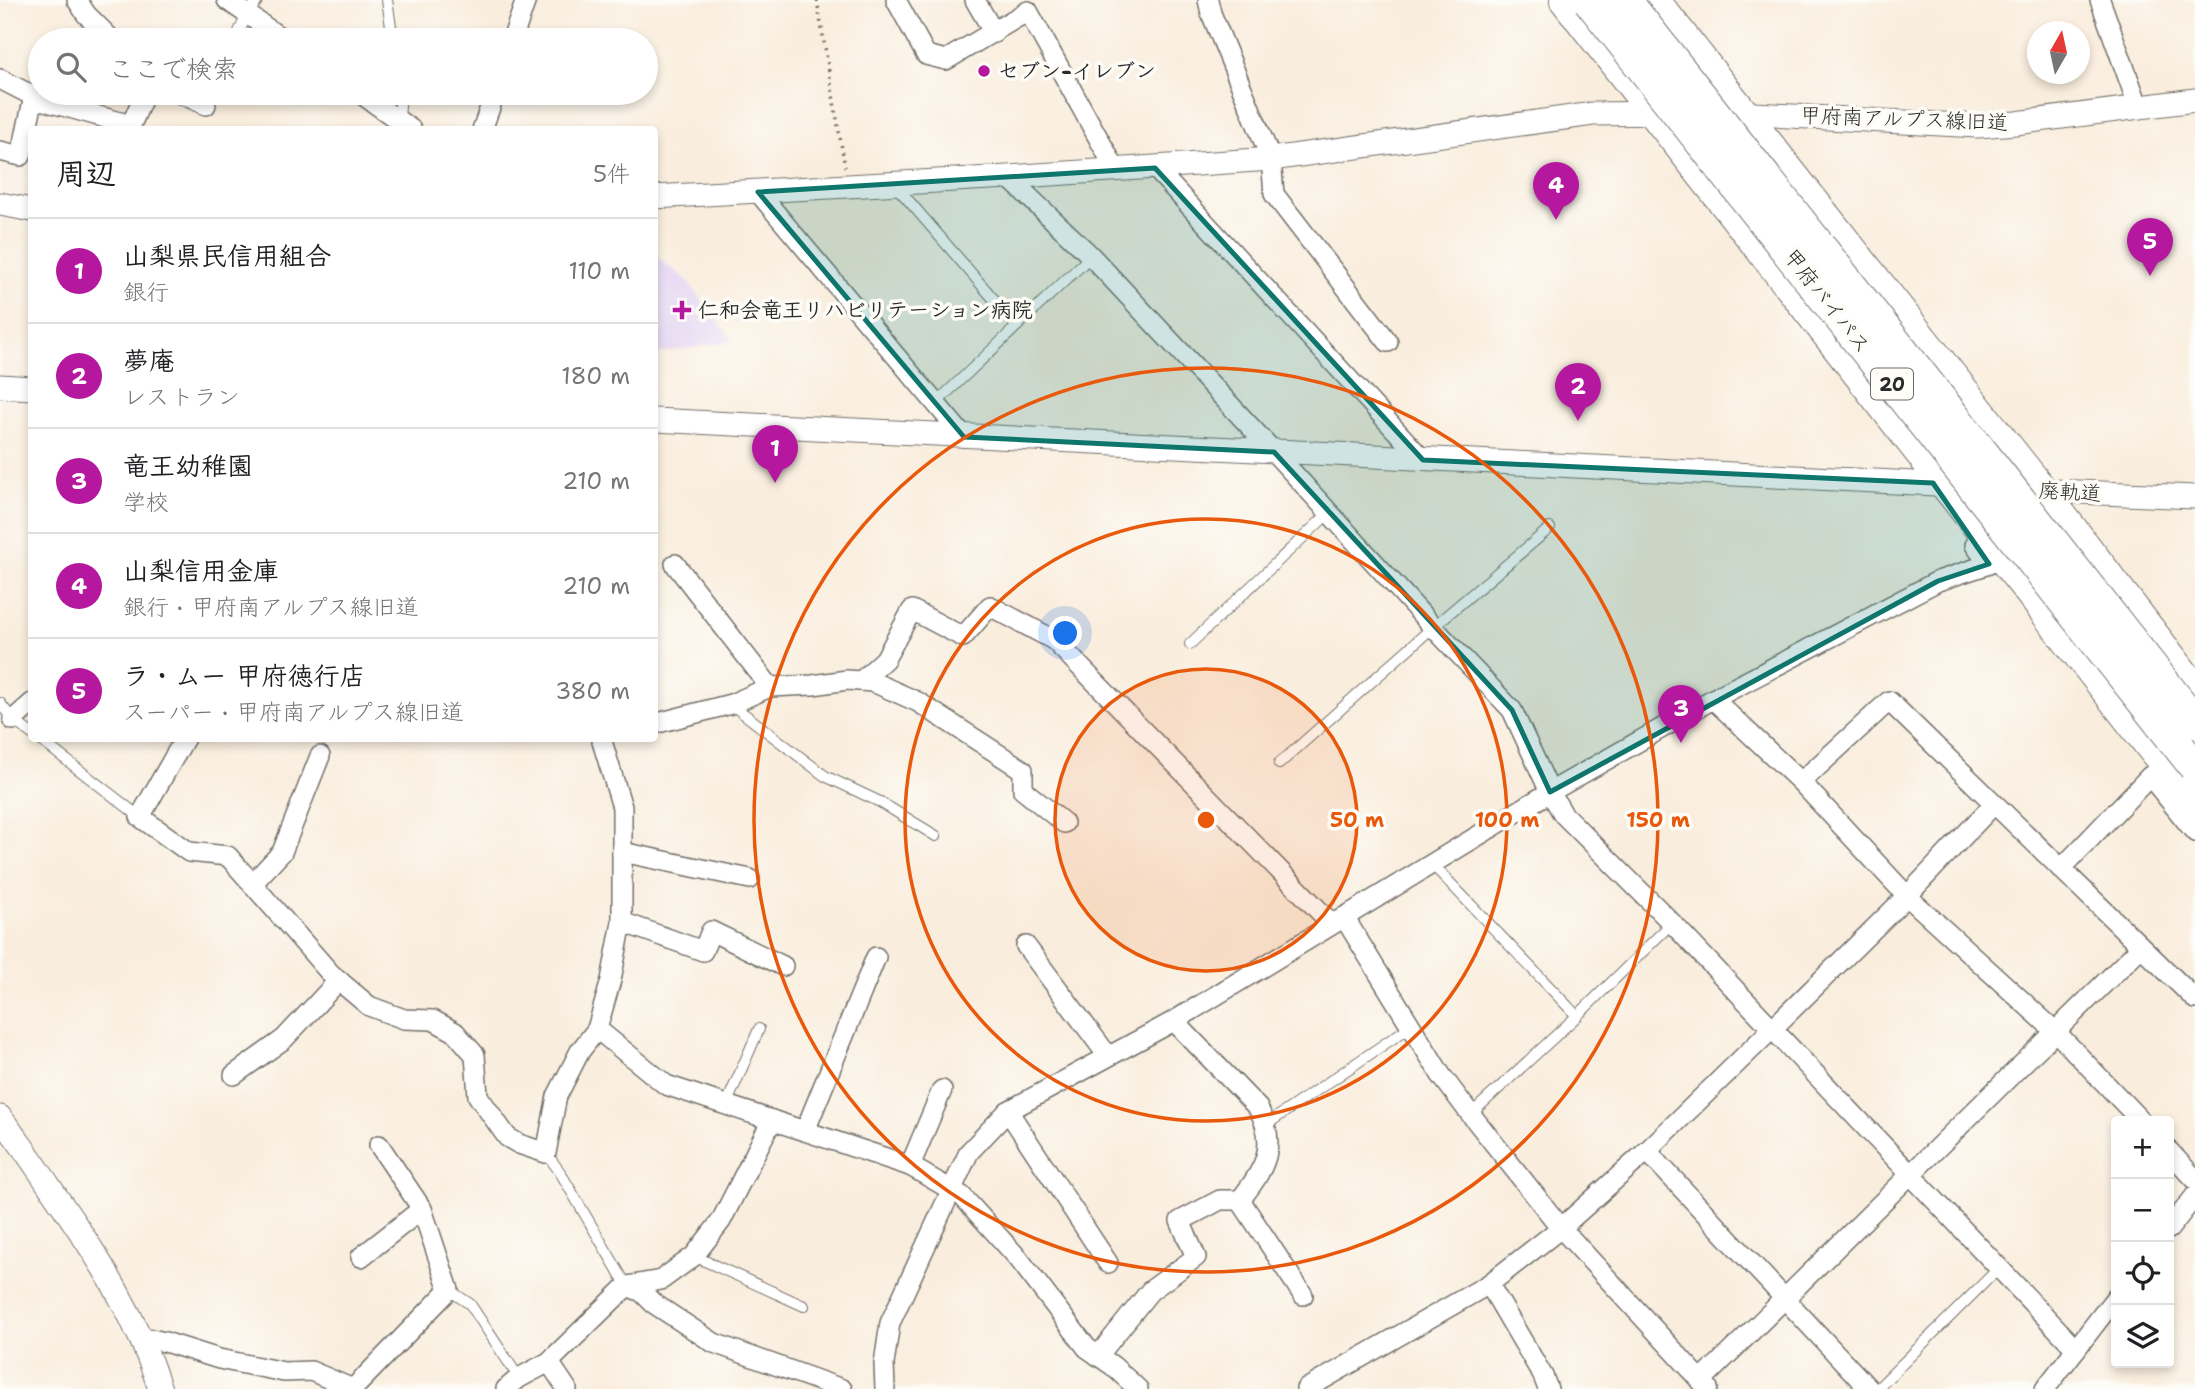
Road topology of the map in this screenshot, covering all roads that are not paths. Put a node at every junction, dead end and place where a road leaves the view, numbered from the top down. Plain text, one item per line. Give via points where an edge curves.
1 (77, 0) edge
2 (227, 0) edge
3 (387, 0) edge
4 (526, 0) edge
5 (896, 0) edge
6 (975, 0) edge
7 (1208, 0) edge
8 (1566, 0) edge
9 (1589, 0) edge
10 (1625, 0) edge
11 (1653, 0) edge
12 (2101, 0) edge
13 (1036, 5) edge
14 (252, 7) edge
15 (100, 28) edge
16 (241, 28) edge
17 (272, 28) edge
18 (391, 28) edge
19 (517, 28) edge
20 (994, 33) junction
21 (0, 79) edge
22 (28, 93) edge
23 (2195, 100) edge
24 (32, 105) edge
25 (62, 105) edge
26 (140, 105) edge
27 (377, 105) edge
28 (403, 105) edge
29 (491, 105) edge
30 (2139, 108) junction
31 (1653, 113) junction
32 (1744, 113) junction
33 (405, 124) edge
34 (128, 126) edge
35 (131, 126) edge
36 (483, 126) edge
37 (0, 151) edge
38 (1271, 159) junction
39 (1155, 168) junction
40 (1116, 170) junction
41 (1008, 177) junction
42 (893, 183) junction
43 (758, 192) junction
44 (658, 197) edge
45 (0, 204) edge
46 (28, 209) edge
47 (1091, 256) junction
48 (1017, 326) junction
49 (1388, 342) dead end
50 (0, 386) edge
51 (28, 388) edge
52 (936, 403) junction
53 (658, 420) edge
54 (964, 437) junction
55 (1274, 452) junction
56 (1423, 460) junction
57 (1940, 484) junction
58 (2195, 485) edge
59 (2041, 490) junction
60 (2172, 496) junction
61 (2195, 497) edge
62 (1330, 512) junction
63 (1550, 528) dead end
64 (675, 564) dead end
65 (1433, 627) junction
66 (1190, 644) dead end
67 (861, 681) junction
68 (770, 687) junction
69 (2195, 690) edge
70 (1713, 699) junction
71 (0, 703) edge
72 (731, 704) junction
73 (28, 707) edge
74 (13, 720) junction
75 (2195, 722) edge
76 (658, 723) edge
77 (28, 731) edge
78 (43, 742) edge
79 (183, 742) edge
80 (602, 742) edge
81 (320, 756) dead end
82 (1279, 764) dead end
83 (2195, 767) edge
84 (1801, 782) junction
85 (1550, 792) junction
86 (2195, 802) edge
87 (1994, 804) junction
88 (140, 817) junction
89 (1064, 823) dead end
90 (2195, 832) edge
91 (936, 836) dead end
92 (622, 852) junction
93 (1432, 864) junction
94 (2061, 869) junction
95 (750, 879) dead end
96 (252, 884) junction
97 (1907, 895) junction
98 (1338, 920) junction
99 (622, 922) junction
100 (1672, 923) junction
101 (1026, 946) dead end
102 (2140, 948) junction
103 (876, 957) dead end
104 (783, 966) dead end
105 (339, 981) junction
106 (2195, 999) edge
107 (1577, 1016) junction
108 (1174, 1021) junction
109 (1411, 1026) junction
110 (597, 1029) junction
111 (759, 1029) dead end
112 (1771, 1030) junction
113 (2056, 1032) junction
114 (1108, 1056) junction
115 (234, 1075) dead end
116 (942, 1090) dead end
117 (726, 1105) junction
118 (1009, 1111) junction
119 (1471, 1114) junction
120 (2136, 1116) edge
121 (0, 1117) edge
122 (772, 1120) junction
123 (1267, 1124) junction
124 (805, 1131) junction
125 (379, 1145) dead end
126 (1647, 1151) junction
127 (546, 1153) junction
128 (2174, 1156) edge
129 (910, 1166) junction
130 (1910, 1175) junction
131 (2195, 1179) edge
132 (951, 1190) junction
133 (2195, 1195) edge
134 (1240, 1200) junction
135 (422, 1209) junction
136 (2174, 1222) edge
137 (1561, 1228) junction
138 (694, 1256) junction
139 (361, 1257) dead end
140 (1108, 1263) dead end
141 (2000, 1267) junction
142 (1489, 1284) junction
143 (627, 1286) junction
144 (449, 1290) junction
145 (1303, 1294) dead end
146 (1784, 1299) junction
147 (2111, 1304) edge
148 (804, 1306) dead end
149 (142, 1337) junction
150 (2076, 1349) junction
151 (1098, 1356) junction
152 (549, 1362) junction
153 (512, 1383) edge
154 (1705, 1385) edge
155 (160, 1389) edge
156 (353, 1389) edge
157 (567, 1389) edge
158 (842, 1389) edge
159 (885, 1389) edge
160 (1138, 1389) edge
161 (1306, 1389) edge
162 (1548, 1389) edge
163 (1869, 1389) edge
164 (1877, 1389) edge
165 (2045, 1389) edge

1 - 15 street
2 - 14 street
3 - 18 lane
4 - 19 street
5 - 20 street via 926,55 946,60
6 - 20 street
7 - 38 street
8 - 31 highway
9 - 83 highway, 甲府バイパス / 20, bridge
10 - 75 highway, 甲府バイパス / 20, bridge
11 - 32 highway
12 - 30 street
13 - 20 street
13 - 40 street
14 - 16 lane
14 - 17 street
21 - 22 street
23 - 30 street, 甲府南アルプス線旧道
24 - 37 street via 21,156
25 - 34 street
26 - 35 street
27 - 33 street
28 - 33 lane
29 - 36 street
30 - 32 street, 甲府南アルプス線旧道 via 1978,126
31 - 32 street, 甲府南アルプス線旧道
31 - 38 street, 甲府南アルプス線旧道 via 1593,114
31 - 57 highway
32 - 59 highway
38 - 39 street, 甲府南アルプス線旧道
38 - 49 street via 1275,194
39 - 40 street, 甲府南アルプス線旧道
39 - 56 street
40 - 41 street, 甲府南アルプス線旧道
41 - 42 street, 甲府南アルプス線旧道
41 - 47 street
42 - 43 street, 甲府南アルプス線旧道
42 - 48 lane
43 - 44 street, 甲府南アルプス線旧道
43 - 52 street
45 - 46 street
47 - 48 lane
47 - 55 street
48 - 52 lane
50 - 51 street
52 - 54 street
53 - 54 street, 廃軌道
54 - 55 street, 廃軌道
55 - 56 street, 廃軌道
55 - 62 street
56 - 57 street, 廃軌道
57 - 59 street, 廃軌道
57 - 70 street via 1989,564 1938,581
57 - 86 highway
58 - 60 street
59 - 60 street, 廃軌道
59 - 69 highway
60 - 61 street, 廃軌道
62 - 65 street
62 - 66 lane
63 - 65 lane
64 - 68 street
65 - 82 lane
65 - 85 street via 1512,710
67 - 68 street
67 - 89 street via 918,702 1023,770 1023,790
67 - 98 street via 885,659 912,610 963,637 990,606 1054,640
68 - 72 street
70 - 84 street
70 - 85 street
71 - 74 lane
72 - 76 street
72 - 91 lane via 825,776
73 - 74 street
74 - 77 lane
78 - 88 lane
79 - 88 street
80 - 92 street via 622,807
81 - 96 street via 282,852
84 - 87 street via 1889,701
84 - 97 street
85 - 93 street
85 - 100 street via 1563,814
87 - 94 street
87 - 97 street
88 - 96 street via 189,852 228,856
90 - 94 street via 2150,776
92 - 95 street
92 - 99 street
93 - 98 street
93 - 107 lane
94 - 102 street
96 - 105 street
97 - 112 street
97 - 113 street
98 - 108 street
98 - 109 street
99 - 104 street via 703,951 711,931
99 - 110 street
100 - 107 lane
100 - 112 street
101 - 114 street
102 - 106 street
102 - 113 street
103 - 124 street
105 - 115 street via 284,1039
105 - 127 street via 369,1006 404,1019 433,1020 455,1032 475,1055 478,1096 507,1137
107 - 119 lane
108 - 114 street
108 - 123 street via 1258,1108
109 - 119 street
109 - 123 lane
110 - 117 street via 666,1085
110 - 127 street via 557,1096
111 - 117 lane
112 - 126 street
112 - 130 street
113 - 120 street
113 - 130 street
114 - 118 street
116 - 129 street
117 - 122 street
118 - 132 street via 970,1152
118 - 140 street
119 - 137 street
121 - 149 street via 122,1296
122 - 124 street
122 - 138 street via 721,1221
123 - 134 street via 1265,1163
124 - 129 street
125 - 135 street
126 - 137 street
126 - 146 street
127 - 143 lane
128 - 131 street
129 - 132 street
130 - 141 street
130 - 146 street
132 - 151 street via 962,1196 1018,1258
132 - 159 street via 890,1323
133 - 136 street
134 - 145 street
134 - 151 street via 1220,1200 1180,1221 1196,1257 1150,1291
135 - 139 street
135 - 144 street
137 - 142 street
137 - 154 street
138 - 143 street via 661,1280
138 - 148 lane
141 - 150 street
141 - 164 lane
142 - 161 street
142 - 162 street
143 - 152 street
143 - 158 street via 714,1343
144 - 153 lane via 470,1304
144 - 156 street
146 - 154 street
146 - 163 street
147 - 150 street
149 - 155 street
149 - 156 street via 219,1359 284,1372 311,1371
150 - 165 street
151 - 160 street
152 - 153 street
152 - 157 street

